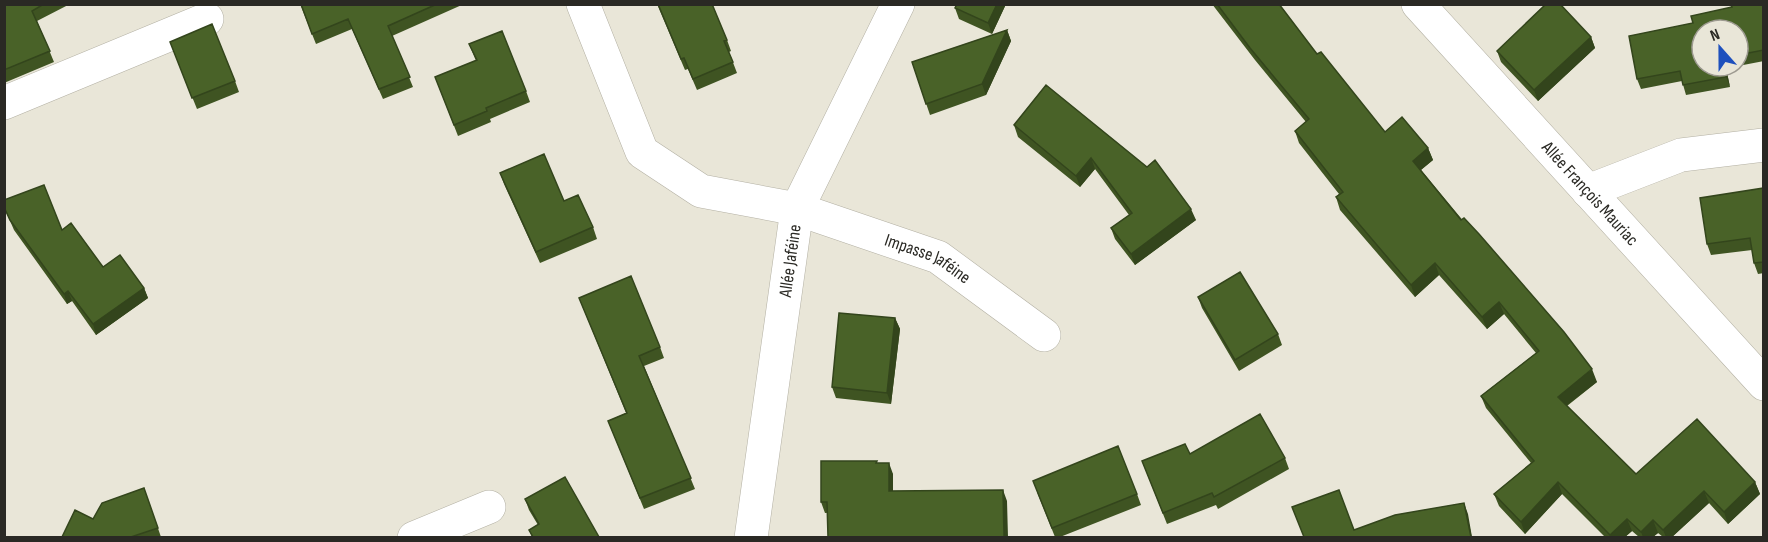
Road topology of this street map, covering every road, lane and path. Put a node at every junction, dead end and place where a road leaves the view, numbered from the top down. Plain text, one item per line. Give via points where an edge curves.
1 (583, 4) edge
2 (898, 4) edge
3 (1418, 4) edge
4 (207, 19) dead end
5 (4, 103) edge
6 (1764, 145) edge
7 (1587, 191) junction
8 (797, 209) junction
9 (1044, 335) dead end
10 (1764, 384) edge
11 (489, 507) dead end
12 (414, 537) edge
13 (751, 537) edge

1 - 8 street, Impasse Jaféine via 642,152 701,191
2 - 8 street, Allée Jaféine
3 - 7 street, Allée François Mauriac
4 - 5 street
6 - 7 street via 1681,155
7 - 10 street, Allée François Mauriac
8 - 9 street, Impasse Jaféine via 938,257
8 - 13 street, Allée Jaféine
11 - 12 street

